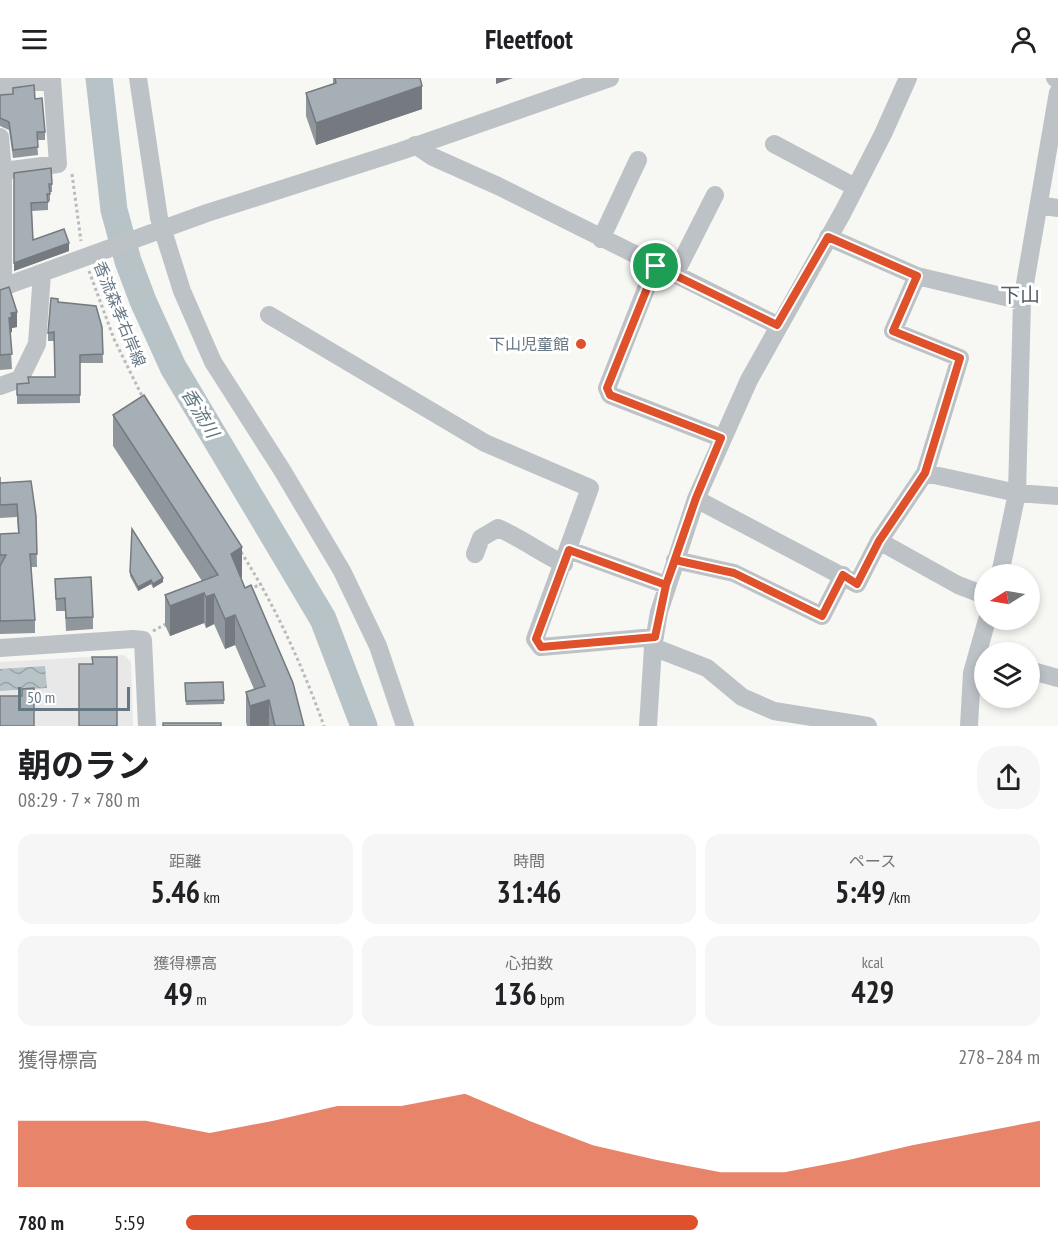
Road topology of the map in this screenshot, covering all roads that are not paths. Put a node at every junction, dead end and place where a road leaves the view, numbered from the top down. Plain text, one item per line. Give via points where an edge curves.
1 (138, 78) edge
2 (610, 78) edge
3 (908, 78) edge
4 (0, 86) edge
5 (1058, 92) edge
6 (0, 137) edge
7 (774, 144) dead end
8 (415, 145) junction
9 (638, 160) dead end
10 (3, 171) junction
11 (855, 187) junction
12 (715, 195) dead end
13 (1039, 205) junction
14 (1058, 208) edge
15 (160, 230) junction
16 (828, 237) junction
17 (601, 239) junction
18 (656, 266) junction
19 (42, 273) junction
20 (675, 274) junction
21 (917, 276) junction
22 (1, 287) edge
23 (1022, 301) junction
24 (269, 315) dead end
25 (777, 325) junction
26 (0, 386) edge
27 (721, 438) junction
28 (925, 473) junction
29 (1017, 493) junction
30 (1058, 496) edge
31 (696, 498) junction
32 (879, 541) junction
33 (475, 554) dead end
34 (567, 557) junction
35 (675, 560) junction
36 (1002, 564) edge
37 (843, 575) junction
38 (666, 585) junction
39 (974, 591) edge
40 (654, 642) junction
41 (0, 648) edge
42 (974, 669) edge
43 (1040, 673) edge
44 (1057, 677) edge
45 (771, 718) edge
46 (147, 726) edge
47 (405, 726) edge
48 (648, 726) edge
49 (868, 726) edge
50 (969, 726) edge

1 - 15 street
2 - 8 street
3 - 11 street
4 - 10 street via 52,80 58,164
5 - 13 street
6 - 10 street
7 - 11 street
8 - 15 street
8 - 17 street
9 - 17 street
10 - 22 street
11 - 16 street
12 - 20 street
13 - 14 street
13 - 23 street
15 - 19 street
15 - 47 street via 213,362 342,571 378,646
16 - 21 street
16 - 25 street
17 - 18 street
18 - 20 street
18 - 27 street via 607,388 610,395
19 - 22 street
19 - 26 street via 36,344 20,379
20 - 25 street
21 - 23 street
21 - 28 street via 893,331 960,358
23 - 29 street
24 - 34 street via 485,443 590,488
25 - 27 street
27 - 31 street
28 - 29 street
28 - 32 street
29 - 30 street
29 - 36 street
31 - 35 street
31 - 37 street
32 - 37 street via 857,584
32 - 39 street
33 - 34 street via 481,538 498,528 518,536 536,550
34 - 38 street
34 - 40 street via 536,639 541,647
35 - 37 street via 734,573 822,616
35 - 38 street
38 - 40 street
40 - 45 street via 707,668
40 - 48 street
41 - 46 street via 143,640
42 - 50 street
43 - 44 street
45 - 49 street

